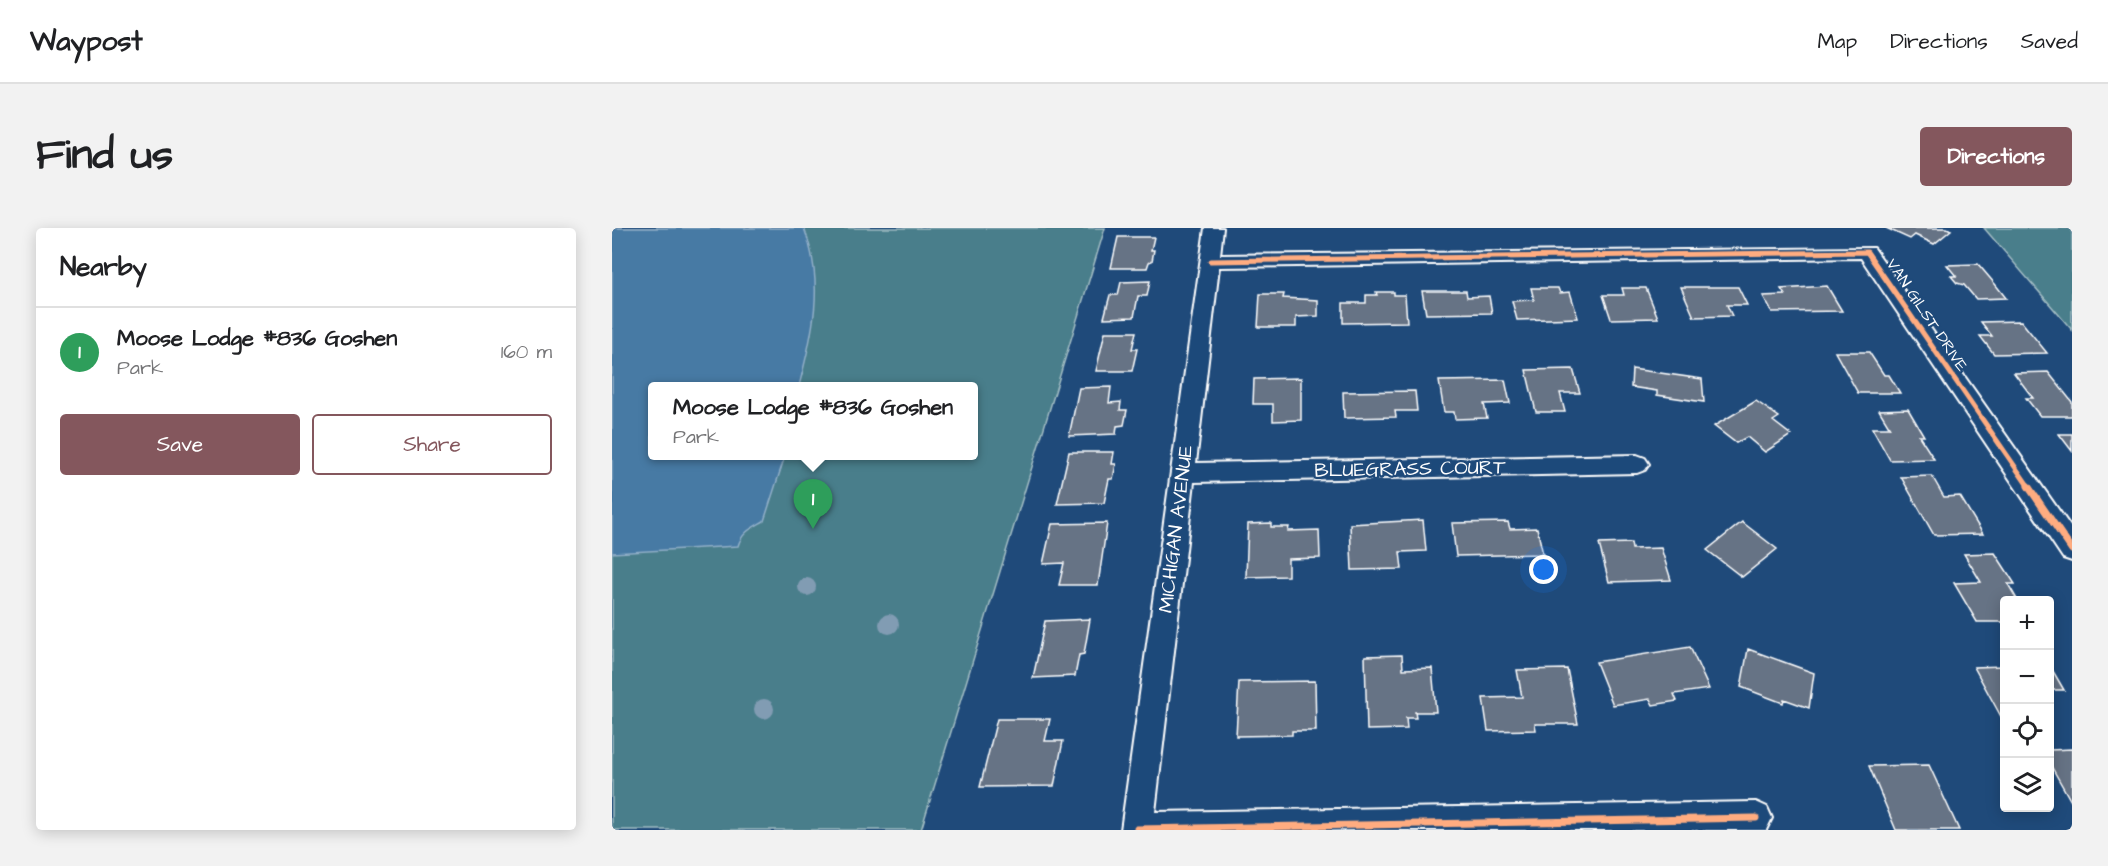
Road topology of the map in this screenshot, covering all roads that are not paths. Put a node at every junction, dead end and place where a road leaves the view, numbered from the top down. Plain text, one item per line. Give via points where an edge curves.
1 (1214, 228) edge
2 (1210, 261) junction
3 (1637, 464) dead end
4 (1184, 473) junction
5 (2072, 550) edge
6 (1756, 818) dead end
7 (1137, 830) edge

1 - 2 street, MICHIGAN AVENUE
2 - 4 street, MICHIGAN AVENUE
2 - 5 street, VAN GILST DRIVE via 1867,252
3 - 4 street, BLUEGRASS COURT
4 - 7 street, MICHIGAN AVENUE
6 - 7 street

